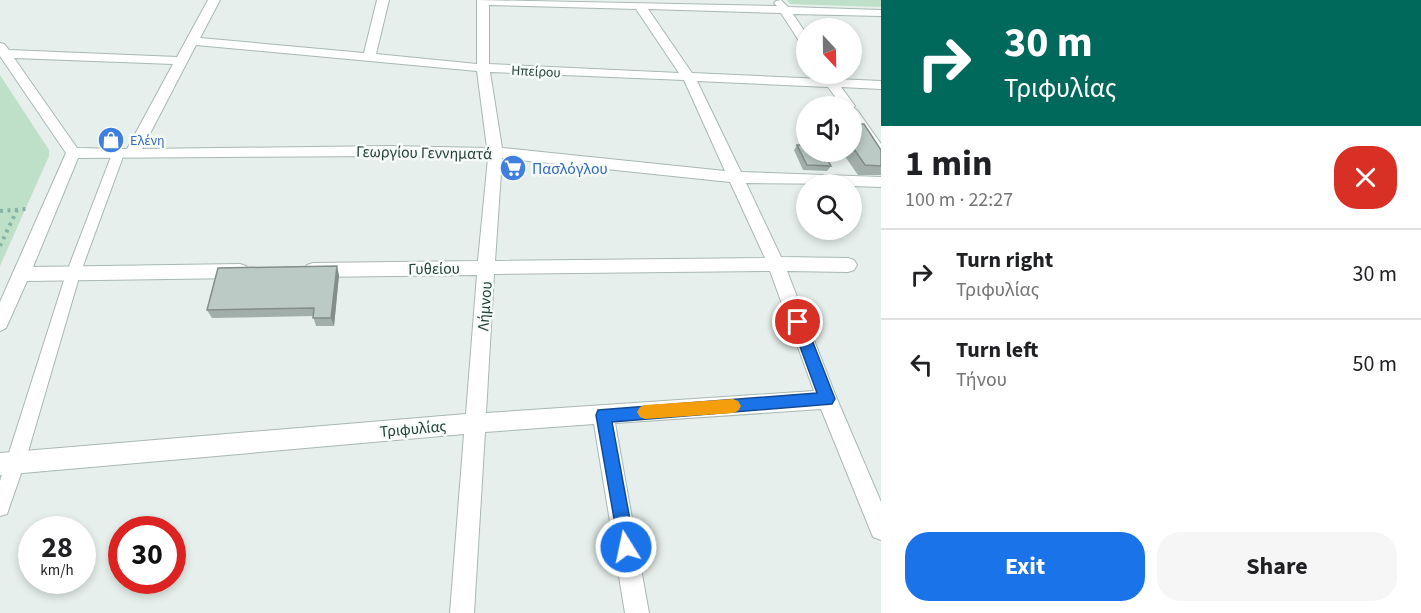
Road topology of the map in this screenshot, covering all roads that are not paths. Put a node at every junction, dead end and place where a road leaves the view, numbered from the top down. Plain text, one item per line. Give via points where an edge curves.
1 (213, 0) edge
2 (382, 0) edge
3 (482, 1) edge
4 (782, 5) edge
5 (640, 6) junction
6 (881, 13) edge
7 (796, 27) edge
8 (192, 41) junction
9 (2, 51) edge
10 (369, 57) junction
11 (181, 61) junction
12 (483, 68) junction
13 (689, 78) junction
14 (796, 78) edge
15 (862, 82) edge
16 (881, 85) edge
17 (862, 127) edge
18 (73, 153) junction
19 (495, 153) junction
20 (125, 154) junction
21 (881, 155) edge
22 (736, 177) junction
23 (881, 182) edge
24 (776, 264) junction
25 (848, 265) dead end
26 (486, 267) junction
27 (297, 270) edge
28 (262, 271) edge
29 (20, 274) junction
30 (73, 274) junction
31 (0, 323) edge
32 (827, 399) junction
33 (603, 415) junction
34 (476, 423) junction
35 (8, 463) edge
36 (0, 507) edge
37 (881, 529) edge
38 (462, 613) edge
39 (637, 613) edge

1 - 8 street
2 - 10 street
3 - 5 street
3 - 12 street, Λήμνου
4 - 5 street
4 - 6 street
4 - 7 street
5 - 13 street
8 - 10 street, Ηπείρου
8 - 11 street
9 - 11 street
9 - 18 street
10 - 12 street, Ηπείρου
11 - 20 street
12 - 13 street, Ηπείρου
12 - 19 street, Λήμνου
13 - 14 street, Ηπείρου
13 - 22 street
15 - 16 street, Ηπείρου
17 - 21 street
18 - 20 street, Γεωργίου Γεννηματά
18 - 29 street
19 - 20 street, Γεωργίου Γεννηματά via 360,150
19 - 22 street, Γεωργίου Γεννηματά
19 - 26 street, Λήμνου
20 - 30 street
22 - 23 street, Γεωργίου Γεννηματά
22 - 24 street
24 - 25 street, Γυθείου
24 - 26 street, Γυθείου
24 - 32 street
26 - 27 street, Γυθείου
26 - 34 street, Λήμνου
28 - 30 street
29 - 30 street
29 - 31 street
30 - 35 street
32 - 33 street, Τριφυλίας
32 - 37 street
33 - 34 street, Τριφυλίας
33 - 39 street
34 - 35 street, Τριφυλίας
34 - 38 street, Λήμνου
35 - 36 street

